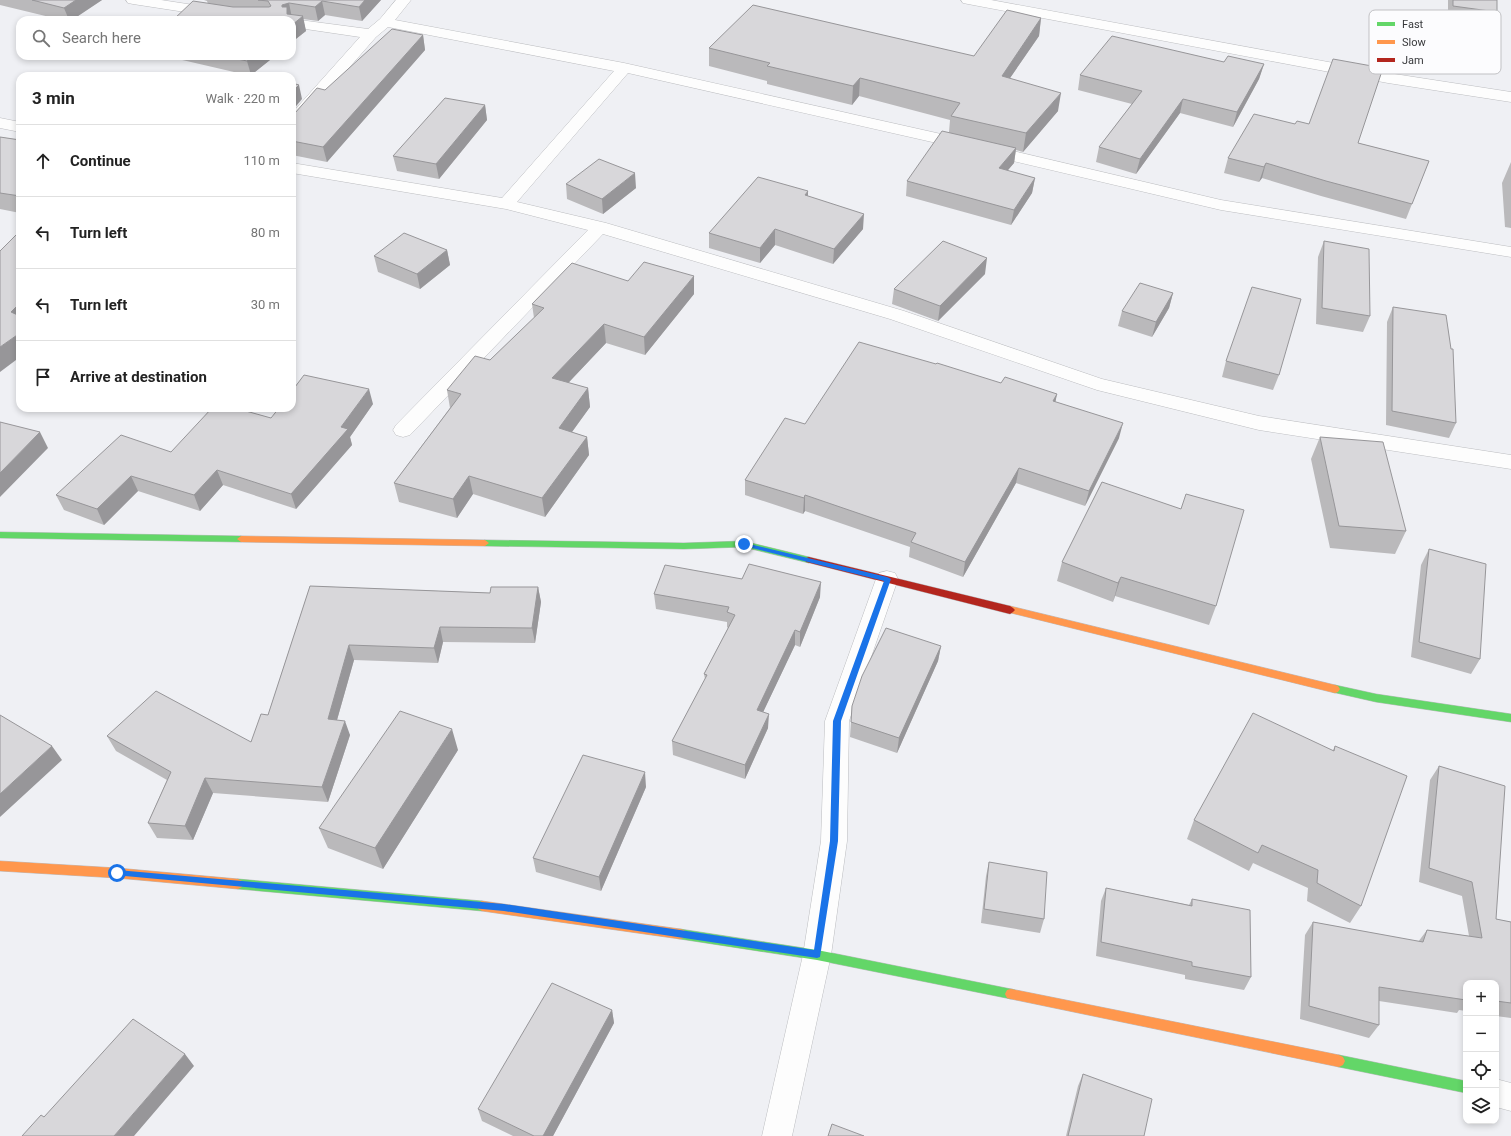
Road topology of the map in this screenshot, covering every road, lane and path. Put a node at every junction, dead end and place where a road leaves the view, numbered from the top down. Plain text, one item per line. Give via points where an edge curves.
1 (133, 0) edge
2 (404, 0) edge
3 (968, 0) edge
4 (239, 16) edge
5 (384, 22) junction
6 (296, 24) edge
7 (371, 34) junction
8 (624, 68) junction
9 (1511, 97) edge
10 (296, 118) edge
11 (0, 123) edge
12 (16, 127) edge
13 (296, 169) edge
14 (506, 204) junction
15 (600, 227) junction
16 (1511, 252) edge
17 (403, 430) dead end
18 (1511, 462) edge
19 (0, 535) edge
20 (887, 579) junction
21 (1511, 718) edge
22 (0, 866) edge
23 (817, 954) junction
24 (1463, 1085) edge
25 (1499, 1094) edge
26 (1511, 1097) edge
27 (777, 1136) edge

1 - 4 street
2 - 5 street
3 - 9 street via 1388,78
5 - 7 street
5 - 8 street
6 - 7 street
7 - 10 street
8 - 14 street
8 - 16 street via 934,137 1221,205
11 - 12 street
13 - 14 street
14 - 15 street
15 - 17 street
15 - 18 street via 897,315 1098,384 1260,423
19 - 20 street via 684,546 744,544
20 - 21 street via 1324,687 1376,698
20 - 23 street via 837,721 834,841
22 - 23 street via 117,873 504,908
23 - 24 street
23 - 27 street
25 - 26 street

